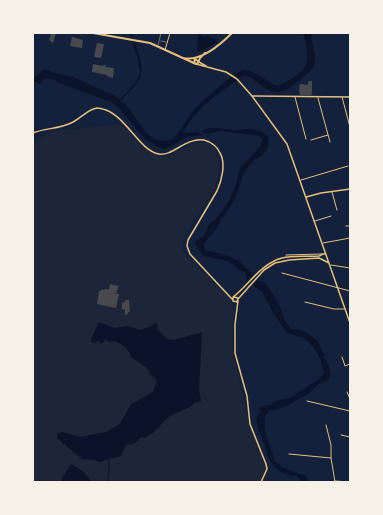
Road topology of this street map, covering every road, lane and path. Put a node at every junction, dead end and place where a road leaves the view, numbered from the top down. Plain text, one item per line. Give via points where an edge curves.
1 (93, 33) edge
2 (161, 33) edge
3 (170, 33) edge
4 (232, 33) edge
5 (159, 40) junction
6 (167, 43) junction
7 (158, 46) junction
8 (165, 50) junction
9 (205, 53) junction
10 (181, 57) junction
11 (199, 62) junction
12 (196, 64) junction
13 (208, 67) junction
14 (252, 96) junction
15 (258, 96) junction
16 (295, 97) junction
17 (318, 97) junction
18 (350, 97) edge
19 (342, 98) junction
20 (256, 103) junction
21 (350, 127) edge
22 (33, 133) edge
23 (328, 134) junction
24 (306, 140) dead end
25 (311, 140) dead end
26 (330, 142) dead end
27 (348, 166) dead end
28 (300, 180) junction
29 (350, 189) edge
30 (332, 192) junction
31 (306, 197) junction
32 (337, 210) dead end
33 (331, 216) dead end
34 (315, 222) junction
35 (346, 226) dead end
36 (350, 226) edge
37 (350, 238) edge
38 (322, 243) junction
39 (324, 248) junction
40 (322, 254) junction
41 (326, 254) junction
42 (286, 255) dead end
43 (328, 258) junction
44 (321, 259) junction
45 (325, 260) junction
46 (330, 264) junction
47 (350, 268) edge
48 (282, 273) dead end
49 (256, 276) junction
50 (247, 286) junction
51 (338, 288) junction
52 (350, 291) edge
53 (233, 298) junction
54 (238, 300) junction
55 (305, 302) dead end
56 (236, 306) junction
57 (345, 309) junction
58 (350, 323) edge
59 (342, 357) dead end
60 (350, 364) edge
61 (347, 392) dead end
62 (350, 400) edge
63 (307, 401) dead end
64 (350, 411) edge
65 (326, 425) dead end
66 (342, 435) dead end
67 (350, 437) edge
68 (288, 454) dead end
69 (331, 458) junction
70 (261, 482) edge
71 (335, 482) edge
72 (350, 482) edge

1 - 7 main road
2 - 5 lane
3 - 6 street
4 - 9 main road
5 - 6 lane
5 - 7 lane
6 - 8 street
7 - 8 main road
8 - 10 main road
9 - 10 main road via 191,59
9 - 11 main road
10 - 12 main road
11 - 12 main road
11 - 12 main road via 195,60
11 - 13 main road
12 - 13 main road
13 - 14 main road via 229,74 241,82
14 - 15 main road
14 - 20 main road
15 - 16 main road
15 - 20 main road
16 - 17 main road
16 - 24 street
17 - 19 main road
17 - 23 street
18 - 19 main road
19 - 21 street
20 - 28 main road via 287,144
22 - 53 main road via 65,126 100,108 119,117 143,144 157,154 166,154 196,140 207,141 216,146 223,163 220,183 187,246 190,254
23 - 25 street
23 - 26 street
27 - 28 street
28 - 31 main road
29 - 30 main road
30 - 31 main road
30 - 32 street
31 - 34 main road
33 - 34 street
34 - 38 main road
35 - 36 street
37 - 38 street
38 - 39 main road
39 - 40 main road
39 - 41 main road
40 - 41 main road
40 - 42 street
40 - 44 main road
40 - 49 main road via 281,258 268,264
41 - 43 main road
43 - 45 main road
43 - 46 main road
44 - 45 main road
44 - 49 main road via 292,259 278,262
45 - 46 main road
46 - 47 street
46 - 51 main road
48 - 51 street
49 - 50 main road
50 - 53 main road
50 - 54 main road
51 - 52 street
51 - 57 main road
53 - 54 main road via 237,297
53 - 54 main road via 235,302
53 - 56 main road
54 - 56 main road
55 - 57 street
56 - 70 main road via 235,353 247,396 250,424 266,464
57 - 58 main road
59 - 60 street via 345,366
61 - 62 street
63 - 64 street
65 - 69 street
66 - 67 street
68 - 69 street
69 - 71 street
71 - 72 street

